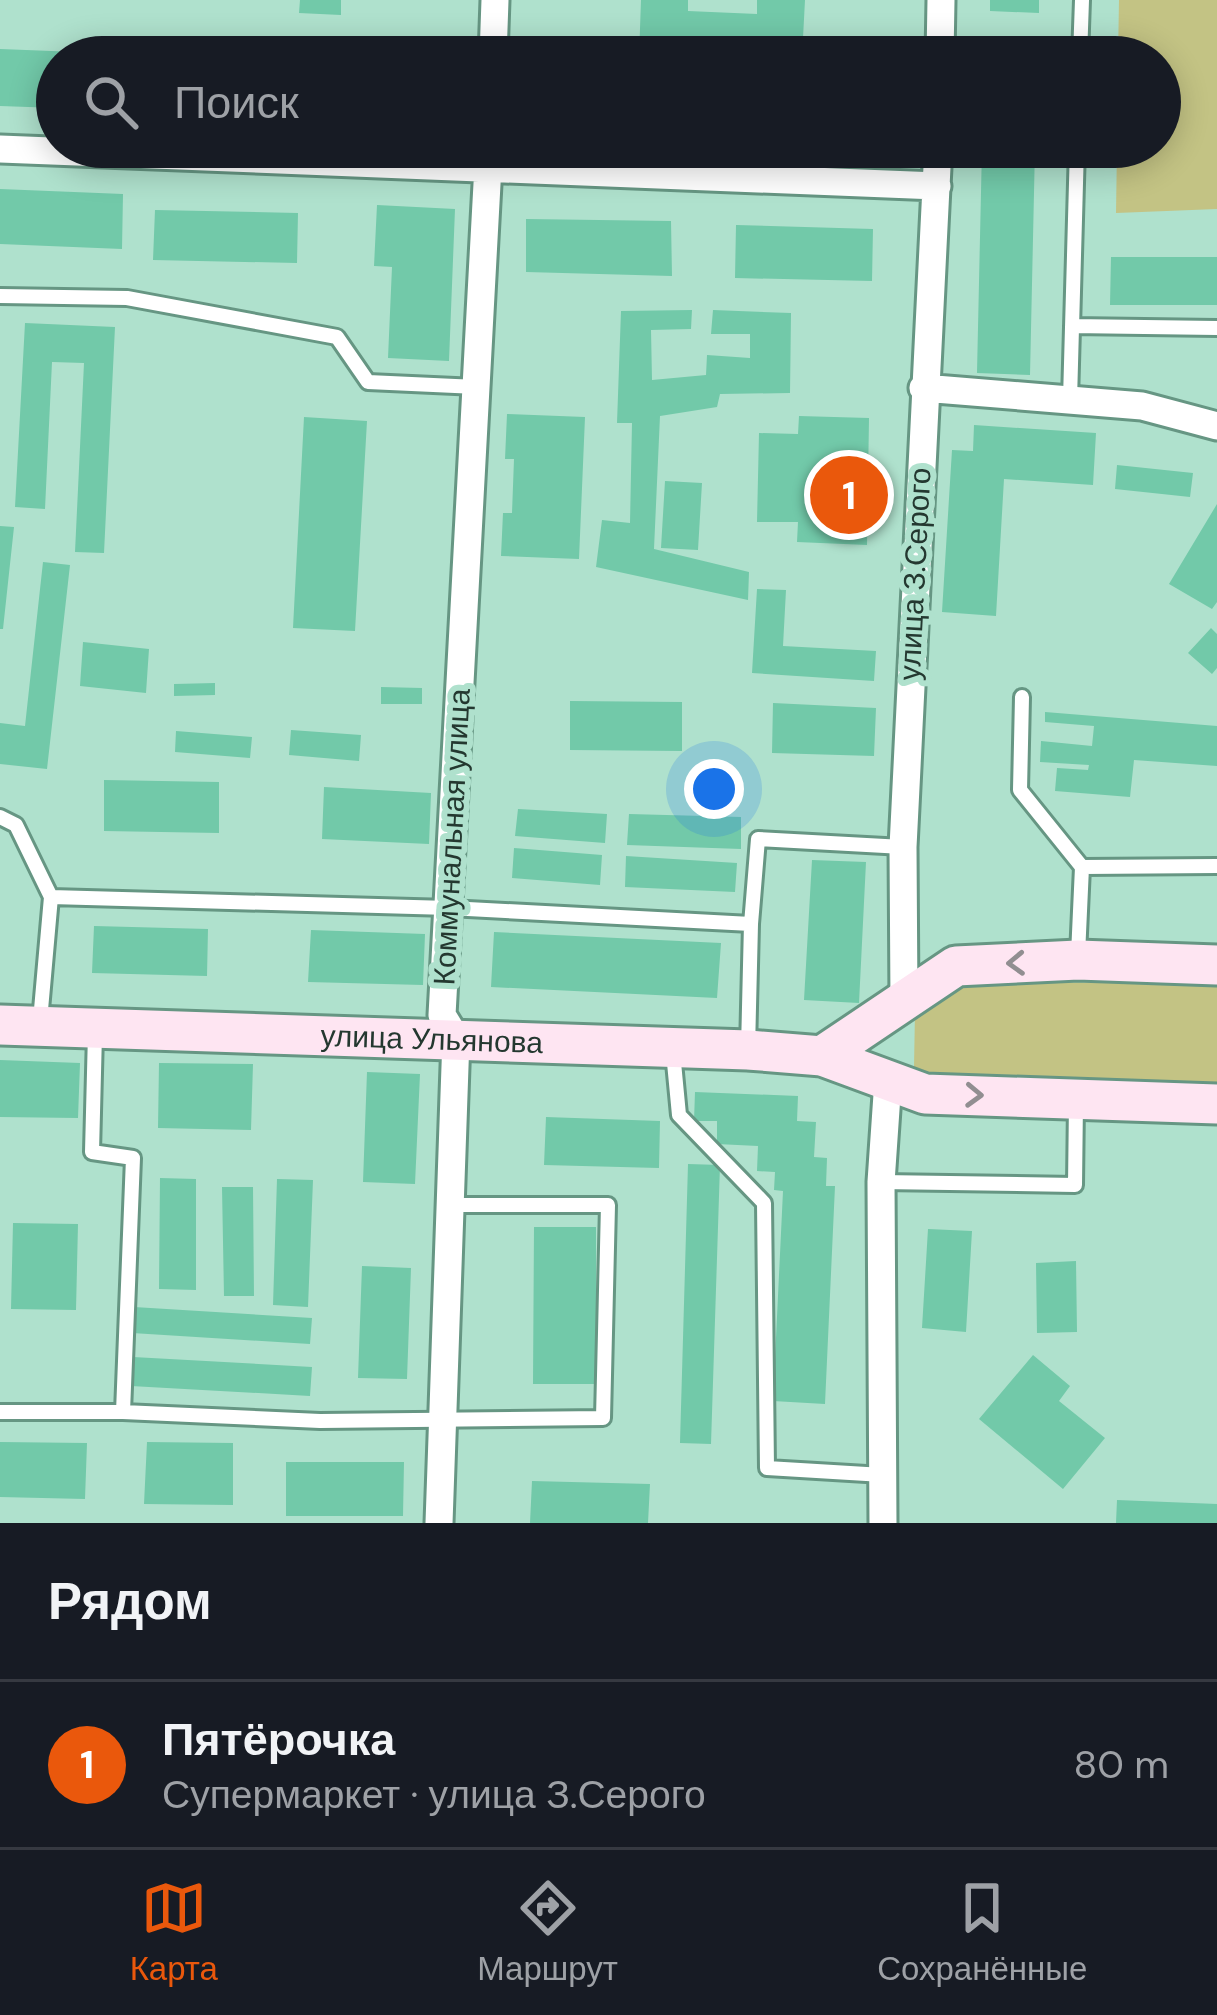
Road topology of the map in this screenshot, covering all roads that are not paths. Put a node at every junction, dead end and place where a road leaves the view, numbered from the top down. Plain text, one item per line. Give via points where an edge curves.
1 (495, 0) edge
2 (941, 0) edge
3 (1082, 0) edge
4 (494, 36) edge
5 (940, 36) edge
6 (1081, 36) edge
7 (0, 149) edge
8 (36, 150) edge
9 (488, 168) edge
10 (649, 168) edge
11 (937, 168) edge
12 (1076, 168) edge
13 (937, 186) junction
14 (0, 296) edge
15 (1072, 326) junction
16 (1217, 328) edge
17 (477, 387) junction
18 (923, 388) junction
19 (1070, 401) junction
20 (1217, 426) edge
21 (1022, 697) dead end
22 (0, 817) edge
23 (903, 847) junction
24 (1217, 866) edge
25 (1082, 867) junction
26 (51, 897) junction
27 (448, 908) junction
28 (751, 924) junction
29 (1078, 960) junction
30 (1217, 965) edge
31 (904, 1002) junction
32 (0, 1025) edge
33 (40, 1026) junction
34 (95, 1028) junction
35 (456, 1038) junction
36 (673, 1047) junction
37 (748, 1049) junction
38 (822, 1056) junction
39 (888, 1080) junction
40 (1076, 1099) junction
41 (1217, 1104) edge
42 (881, 1182) junction
43 (452, 1205) junction
44 (0, 1412) edge
45 (124, 1412) junction
46 (442, 1420) junction
47 (883, 1475) junction
48 (439, 1523) edge
49 (884, 1523) edge

1 - 4 street
2 - 5 street
3 - 6 lane
7 - 8 street
9 - 17 street, Коммунальная улица
10 - 13 street
11 - 13 street, улица З.Серого
12 - 15 lane
13 - 18 street, улица З.Серого
14 - 17 lane via 127,298 337,337 368,382
15 - 16 lane
15 - 19 lane
17 - 27 street, Коммунальная улица
18 - 19 street
18 - 23 street, улица З.Серого
19 - 20 street via 1142,406
21 - 25 lane via 1020,790
22 - 26 lane via 16,825
23 - 28 lane via 758,839
23 - 31 street, улица З.Серого
24 - 25 lane
25 - 29 lane
26 - 27 lane
26 - 33 lane
27 - 28 lane
27 - 35 street, Коммунальная улица via 442,1015
28 - 37 lane
29 - 30 street
29 -> 31 street via 956,966
31 - 38 street
32 - 33 street, улица Ульянова
33 - 34 street, улица Ульянова
34 - 35 street, улица Ульянова
34 - 45 lane via 92,1152 133,1158
35 - 36 street, улица Ульянова
35 - 43 street, Коммунальная улица
36 - 37 street, улица Ульянова
36 - 47 lane via 679,1115 764,1203 766,1468
37 - 38 street, улица Ульянова
38 - 39 street, улица Ульянова
39 -> 40 street, улица Ульянова via 925,1094
39 - 42 street
40 - 41 street, улица Ульянова
40 - 42 lane via 1075,1185
42 - 47 street
43 - 46 street, Коммунальная улица
43 - 46 lane via 608,1205 603,1418
44 - 45 lane
45 - 46 lane
46 - 48 street, Коммунальная улица
47 - 49 street

